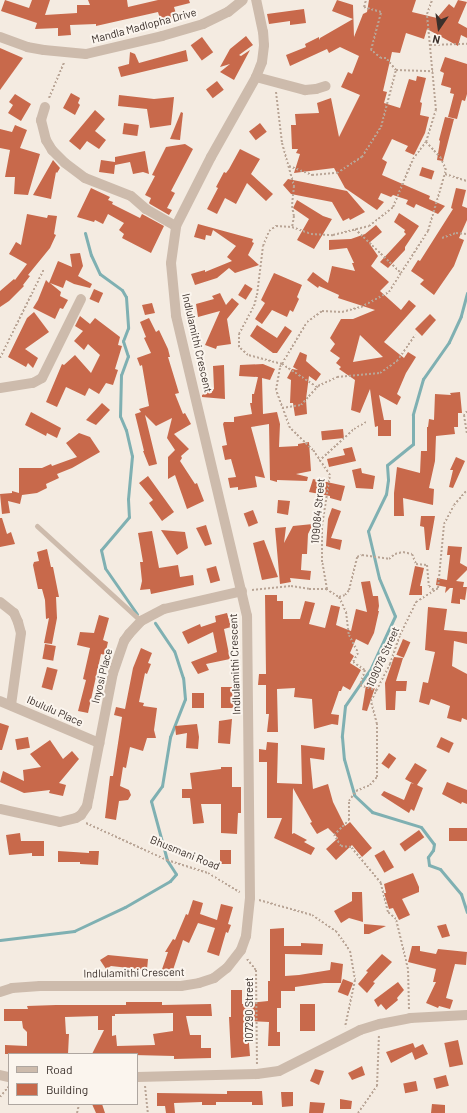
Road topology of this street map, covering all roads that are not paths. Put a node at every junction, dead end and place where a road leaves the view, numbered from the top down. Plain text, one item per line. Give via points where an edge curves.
1 (243, 0) edge
2 (256, 0) edge
3 (0, 37) edge
4 (256, 77) junction
5 (326, 86) dead end
6 (45, 107) road end
7 (176, 226) junction
8 (81, 299) dead end
9 (0, 388) edge
10 (37, 526) dead end
11 (242, 591) junction
12 (0, 602) edge
13 (142, 621) junction
14 (0, 701) edge
15 (11, 705) junction
16 (99, 743) junction
17 (1, 809) edge
18 (0, 992) edge
19 (467, 1015) edge
20 (140, 1077) edge

1 - 3 street, Mandla Madlopha Drive via 228,12 203,24 86,54 66,54 27,47
2 - 4 street, Indlulamithi Crescent via 262,20 264,45 262,62
4 - 5 street via 305,90
4 - 7 street, Indlulamithi Crescent via 214,150
6 - 7 street via 41,120 46,140 64,163 85,178 131,196 157,216
7 - 11 street, Indlulamithi Crescent via 170,263 176,315
8 - 9 street via 42,378 33,383
10 - 13 lane
11 - 13 street, Inyosi Place via 164,609
11 - 18 street, Indlulamithi Crescent via 247,616 250,898 241,950 227,968 214,978 199,983 181,986 40,986 12,988
12 - 15 street via 14,613 21,633
13 - 16 street, Inyosi Place via 126,638 118,659
14 - 15 street, Ibululu Place
15 - 16 street, Ibululu Place
16 - 17 street, Inyosi Place via 87,806 76,818 60,822
19 - 20 street via 410,1018 380,1024 279,1071 257,1074

